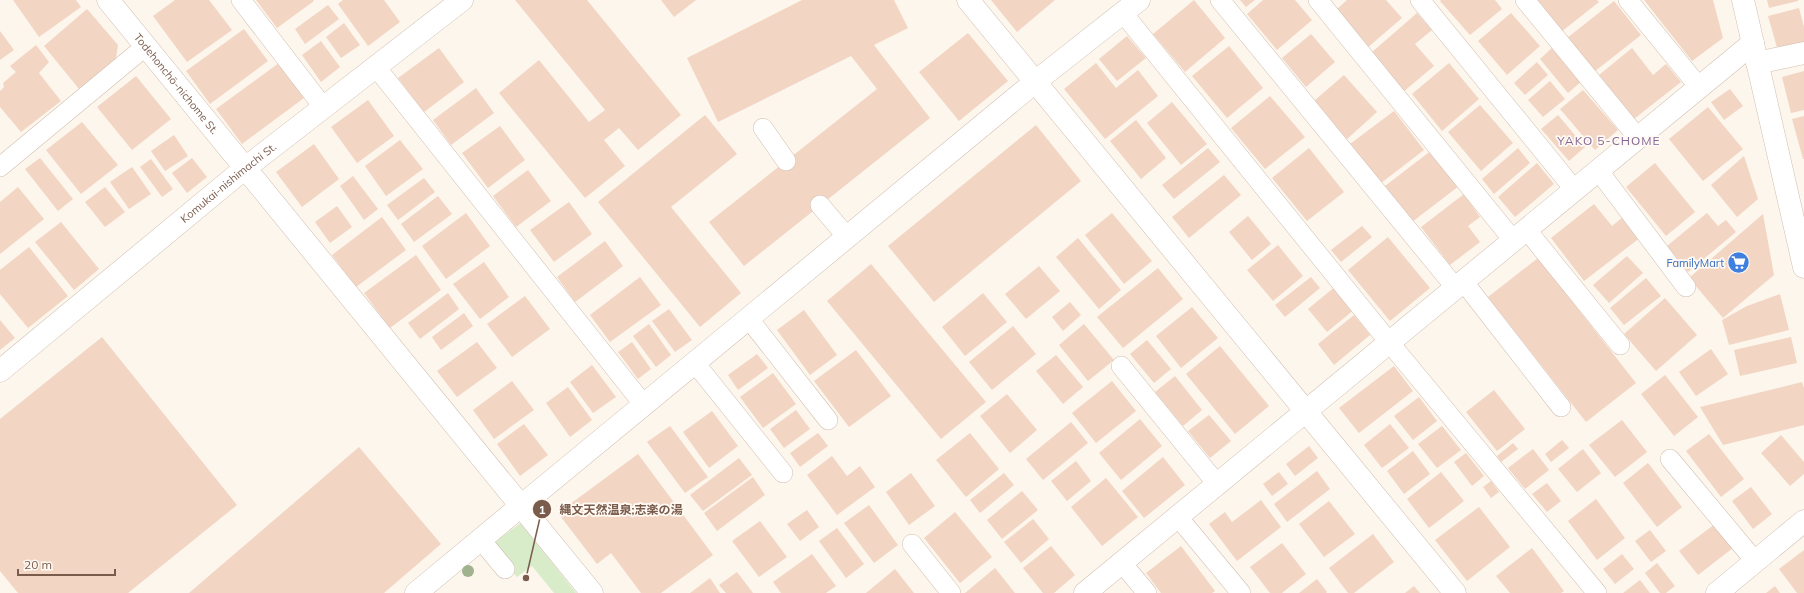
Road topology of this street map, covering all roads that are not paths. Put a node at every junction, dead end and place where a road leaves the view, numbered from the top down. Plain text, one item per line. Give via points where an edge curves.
1 (108, 0) edge
2 (241, 0) edge
3 (462, 0) edge
4 (968, 0) edge
5 (1220, 0) edge
6 (1318, 0) edge
7 (1420, 0) edge
8 (1525, 0) edge
9 (1628, 0) edge
10 (1743, 0) edge
11 (1131, 7) edge
12 (146, 46) junction
13 (1755, 53) junction
14 (1804, 53) edge
15 (376, 67) junction
16 (1035, 82) junction
17 (1699, 87) junction
18 (324, 108) junction
19 (763, 128) dead end
20 (1638, 138) junction
21 (786, 161) dead end
22 (0, 167) edge
23 (244, 169) junction
24 (1598, 170) junction
25 (1574, 189) junction
26 (820, 205) dead end
27 (1520, 234) junction
28 (847, 238) junction
29 (1804, 267) edge
30 (1459, 284) junction
31 (1686, 287) dead end
32 (749, 319) junction
33 (1389, 342) junction
34 (1620, 345) dead end
35 (695, 363) junction
36 (1121, 366) dead end
37 (0, 371) edge
38 (644, 406) junction
39 (1561, 407) dead end
40 (1305, 411) junction
41 (828, 420) dead end
42 (1670, 459) dead end
43 (783, 473) dead end
44 (1217, 484) junction
45 (521, 506) junction
46 (1178, 517) junction
47 (1804, 521) edge
48 (481, 540) junction
49 (912, 544) dead end
50 (1755, 561) junction
51 (1122, 563) junction
52 (505, 569) dead end
53 (416, 593) edge
54 (592, 593) edge
55 (951, 593) edge
56 (1085, 593) edge
57 (1147, 593) edge
58 (1241, 593) edge
59 (1455, 593) edge
60 (1597, 593) edge
61 (1717, 593) edge

1 - 12 street, Todehonchō-nichome St.
2 - 18 lane
3 - 15 street, Komukai-nishimachi St.
4 - 16 street
5 - 30 lane
6 - 27 lane
7 - 25 lane
8 - 20 lane
9 - 17 lane
10 - 13 street
11 - 16 street
11 - 33 lane
12 - 22 lane
12 - 23 street, Todehonchō-nichome St.
13 - 14 street
13 - 17 street
13 - 29 street
15 - 18 street, Komukai-nishimachi St.
15 - 38 lane
16 - 28 street
16 - 40 street
17 - 20 street
18 - 23 street, Komukai-nishimachi St.
19 - 21 lane
20 - 24 street
23 - 37 street, Komukai-nishimachi St.
23 - 45 street, Todehonchō-nichome St.
24 - 25 street
24 - 31 lane
25 - 27 street
26 - 28 lane
27 - 30 street
27 - 34 lane
28 - 32 street
30 - 33 street
30 - 39 lane
32 - 35 street
32 - 41 lane
33 - 40 street
33 - 60 lane
35 - 38 street
35 - 43 lane
36 - 44 lane
38 - 45 street
40 - 44 street
40 - 59 street
42 - 50 lane
44 - 46 street
45 - 48 street
45 - 54 street, Todehonchō-nichome St.
46 - 51 street
46 - 58 lane
47 - 50 street
48 - 52 lane
48 - 53 street
49 - 55 lane
50 - 61 street
51 - 56 street
51 - 57 lane

